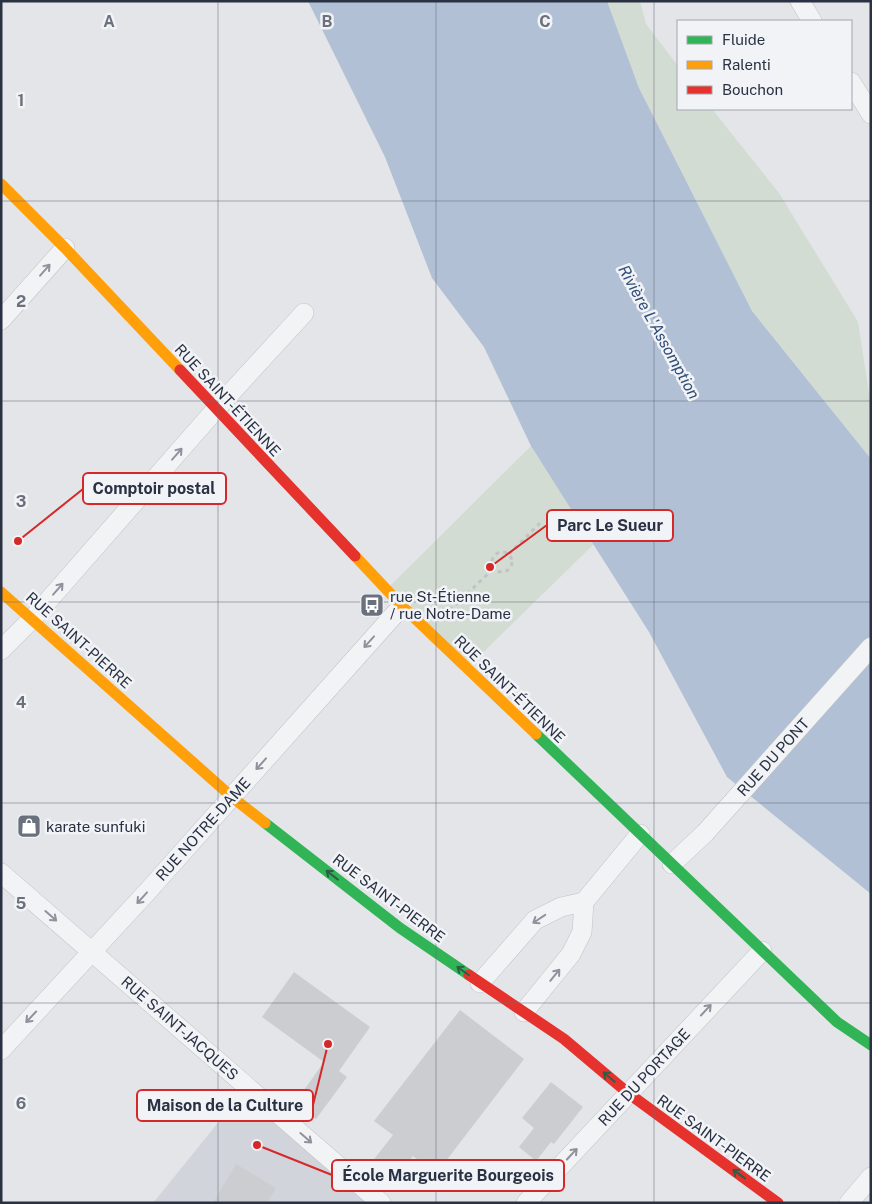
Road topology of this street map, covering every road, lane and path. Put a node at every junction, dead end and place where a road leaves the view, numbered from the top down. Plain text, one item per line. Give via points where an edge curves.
1 (800, 1) edge
2 (811, 20) edge
3 (852, 84) edge
4 (871, 114) edge
5 (1, 184) edge
6 (65, 248) junction
7 (304, 313) dead end
8 (1, 320) edge
9 (216, 409) junction
10 (540, 523) dead end
11 (509, 554) junction
12 (494, 568) junction
13 (1, 592) edge
14 (402, 606) junction
15 (33, 618) junction
16 (428, 631) junction
17 (871, 647) edge
18 (1, 650) edge
19 (232, 797) junction
20 (640, 834) junction
21 (672, 864) junction
22 (1, 872) edge
23 (584, 902) junction
24 (762, 951) junction
25 (93, 952) junction
26 (480, 982) junction
27 (524, 1012) junction
28 (871, 1045) edge
29 (1, 1050) edge
30 (628, 1093) junction
31 (871, 1177) edge
32 (381, 1203) edge
33 (526, 1203) edge
34 (778, 1203) edge
35 (849, 1203) edge

1 - 2 street
3 - 4 street
5 - 6 street, RUE SAINT-ÉTIENNE
8 -> 6 street
6 - 9 street, RUE SAINT-ÉTIENNE
7 - 9 street
9 - 14 street, RUE SAINT-ÉTIENNE
15 -> 9 street
10 - 11 path
11 - 12 path via 503,551 496,553 492,558
11 - 12 path via 512,560 509,569 500,572
12 - 16 path
13 - 15 street, RUE SAINT-PIERRE
14 - 16 street, RUE SAINT-ÉTIENNE
14 -> 19 street, RUE NOTRE-DAME
15 - 18 street
15 - 19 street, RUE SAINT-PIERRE
16 - 20 street, RUE SAINT-ÉTIENNE
17 - 21 street, RUE DU PONT via 705,833
19 -> 25 street, RUE NOTRE-DAME
26 -> 19 street, RUE SAINT-PIERRE via 400,928
20 - 21 street, RUE SAINT-ÉTIENNE
20 - 23 street
21 - 24 street, RUE SAINT-ÉTIENNE
22 -> 25 street, RUE SAINT-JACQUES
23 -> 26 street via 562,907 535,920
27 -> 23 street via 571,954 582,932
24 - 28 street, RUE SAINT-ÉTIENNE via 837,1022
30 -> 24 street, RUE DU PORTAGE
25 -> 29 street, RUE NOTRE-DAME
25 -> 32 street, RUE SAINT-JACQUES
26 - 27 street, RUE SAINT-PIERRE
30 -> 27 street, RUE SAINT-PIERRE via 564,1039
33 -> 30 street, RUE DU PORTAGE
34 -> 30 street, RUE SAINT-PIERRE
31 - 35 street

